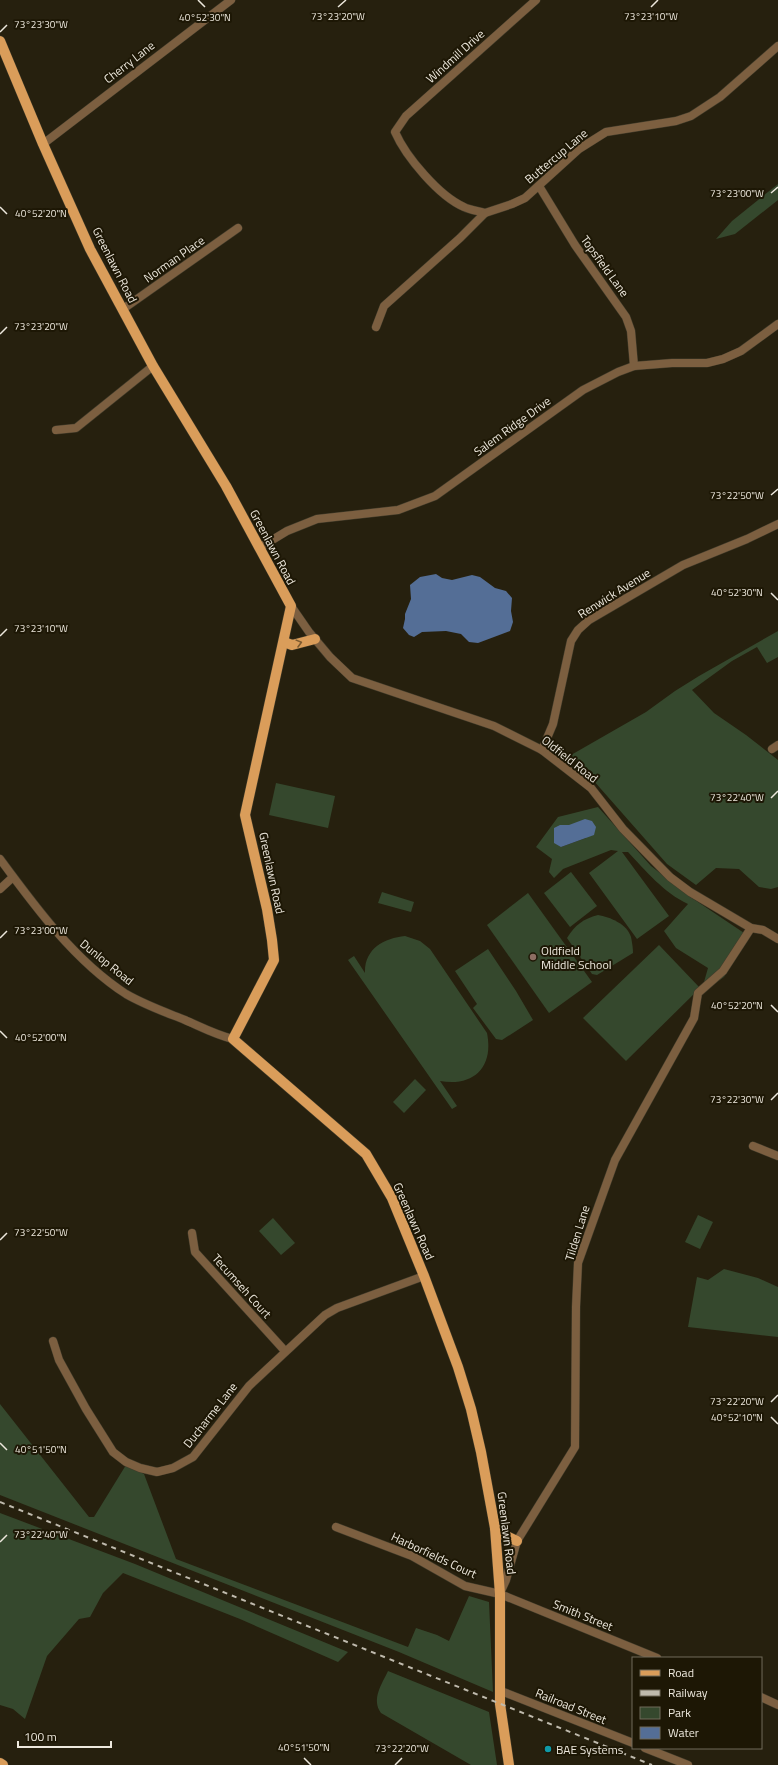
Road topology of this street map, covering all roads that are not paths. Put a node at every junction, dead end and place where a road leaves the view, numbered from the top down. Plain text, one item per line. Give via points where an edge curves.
1 (231, 0) edge
2 (536, 0) edge
3 (0, 41) edge
4 (778, 46) edge
5 (43, 144) junction
6 (539, 186) junction
7 (485, 213) junction
8 (238, 228) dead end
9 (123, 309) junction
10 (778, 324) edge
11 (376, 327) dead end
12 (153, 366) junction
13 (634, 366) junction
14 (56, 430) dead end
15 (778, 524) edge
16 (259, 548) junction
17 (291, 606) junction
18 (315, 639) junction
19 (284, 642) junction
20 (542, 750) junction
21 (0, 859) edge
22 (13, 877) junction
23 (0, 889) edge
24 (751, 928) junction
25 (778, 938) edge
26 (233, 1038) junction
27 (753, 1146) dead end
28 (778, 1156) edge
29 (192, 1233) dead end
30 (424, 1276) junction
31 (53, 1341) dead end
32 (285, 1351) junction
33 (336, 1527) dead end
34 (495, 1528) junction
35 (517, 1541) junction
36 (500, 1594) junction
37 (655, 1657) edge
38 (501, 1691) junction
39 (762, 1697) edge
40 (778, 1705) edge
41 (632, 1743) edge
42 (648, 1749) edge
43 (0, 1763) edge
44 (3, 1765) edge
45 (509, 1765) edge
46 (688, 1765) edge

1 - 5 street, Cherry Lane
2 - 7 street, Windmill Drive via 406,116 395,132 401,145 438,189 464,207
3 - 5 main road, Greenlawn Road
4 - 6 street, Buttercup Lane via 704,109 676,121 606,132 579,150
5 - 9 main road, Greenlawn Road via 90,249
6 - 7 street, Buttercup Lane via 525,198
6 - 13 street, Topsfield Lane via 575,245 626,317 631,331
7 - 11 street, Buttercup Lane via 384,306
8 - 9 street, Norman Place
9 - 12 main road, Greenlawn Road
10 - 13 street, Salem Ridge Drive via 741,351 723,359 707,363
12 - 14 street via 76,428
12 - 16 main road, Greenlawn Road via 226,486
13 - 16 street, Salem Ridge Drive via 612,374 583,390 435,496 398,510 317,519 287,531
15 - 20 street, Renwick Avenue via 683,564 589,620 578,630 571,641 553,724
16 - 17 main road, Greenlawn Road
17 - 18 street, Oldfield Road
17 - 19 main road, Greenlawn Road
19 -> 18 main road via 292,645
18 - 20 street, Oldfield Road via 352,678 494,726
19 - 26 main road, Greenlawn Road via 245,815 267,909 274,960
20 - 24 street, Oldfield Road via 591,788 623,829 670,877 690,892
21 - 22 street, Dunlop Road
22 - 23 street
22 - 26 street, Dunlop Road via 72,950 115,986 149,1006 215,1034
24 - 25 street, Oldfield Road via 763,930
24 - 35 street, Tilden Lane via 723,971 698,993 694,1018 615,1160 578,1263 575,1447
26 - 30 main road, Greenlawn Road via 366,1154 392,1198
27 - 28 street
29 - 32 street, Tecumseh Court via 195,1252
30 - 32 street, Ducharme Lane via 336,1308
30 - 34 main road, Greenlawn Road via 471,1409
31 - 32 street, Ducharme Lane via 59,1360 113,1452 126,1462 157,1472 173,1468 193,1457 249,1386
33 - 36 street, Harborfields Court via 412,1556 465,1586
34 - 35 main road
34 - 36 main road, Greenlawn Road
35 - 36 street, Tilden Lane
36 - 37 street, Smith Street
36 - 38 main road, Greenlawn Road
38 - 41 street, Railroad Street
38 - 45 main road, Greenlawn Road via 500,1704
39 - 40 street
42 - 46 street
43 - 44 main road

